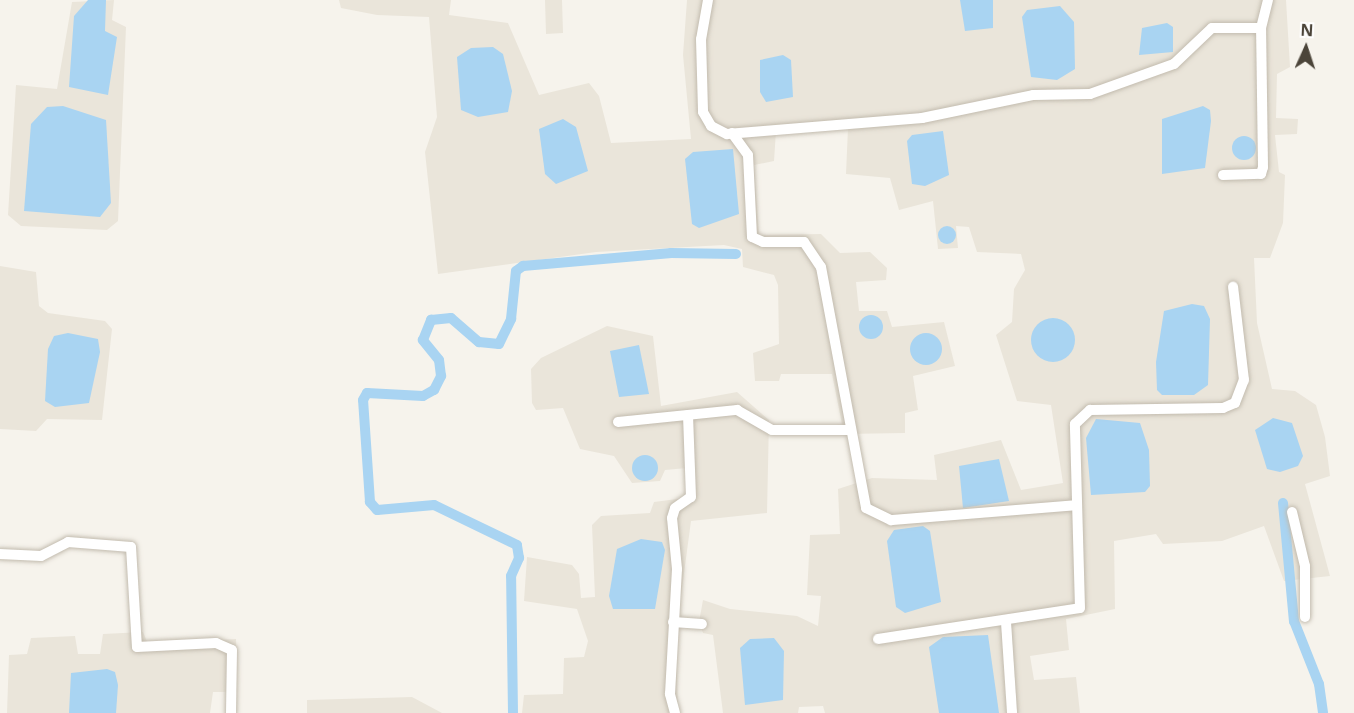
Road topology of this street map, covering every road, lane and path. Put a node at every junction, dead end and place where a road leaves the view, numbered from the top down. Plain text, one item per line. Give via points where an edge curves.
1 (708, 0) edge
2 (1268, 0) edge
3 (1261, 28) junction
4 (732, 133) junction
5 (1223, 175) dead end
6 (1233, 287) dead end
7 (688, 415) junction
8 (618, 422) dead end
9 (851, 430) junction
10 (1076, 505) junction
11 (1292, 512) dead end
12 (0, 554) edge
13 (1305, 617) dead end
14 (673, 622) junction
15 (1006, 622) junction
16 (702, 624) dead end
17 (878, 639) dead end
18 (231, 713) edge
19 (675, 713) edge
20 (1012, 713) edge

1 - 4 street via 701,39 704,112 719,133
2 - 3 street
3 - 4 street via 1212,28 1174,64 1090,94 1033,95 922,118
3 - 5 street via 1263,167 1261,174
4 - 9 street via 748,155 752,237 763,242 804,242 820,267
6 - 10 street via 1244,380 1236,403 1081,413 1073,447
7 - 8 street
7 - 9 street via 737,410 772,430
7 - 14 street via 691,497 672,514 677,569
9 - 10 street via 863,502 875,516 891,520
10 - 15 street via 1080,608
11 - 13 street via 1305,567
12 - 18 street via 41,556 68,542 131,547 137,647 216,644 232,650
14 - 16 street
14 - 19 street via 670,694
15 - 17 street
15 - 20 street

